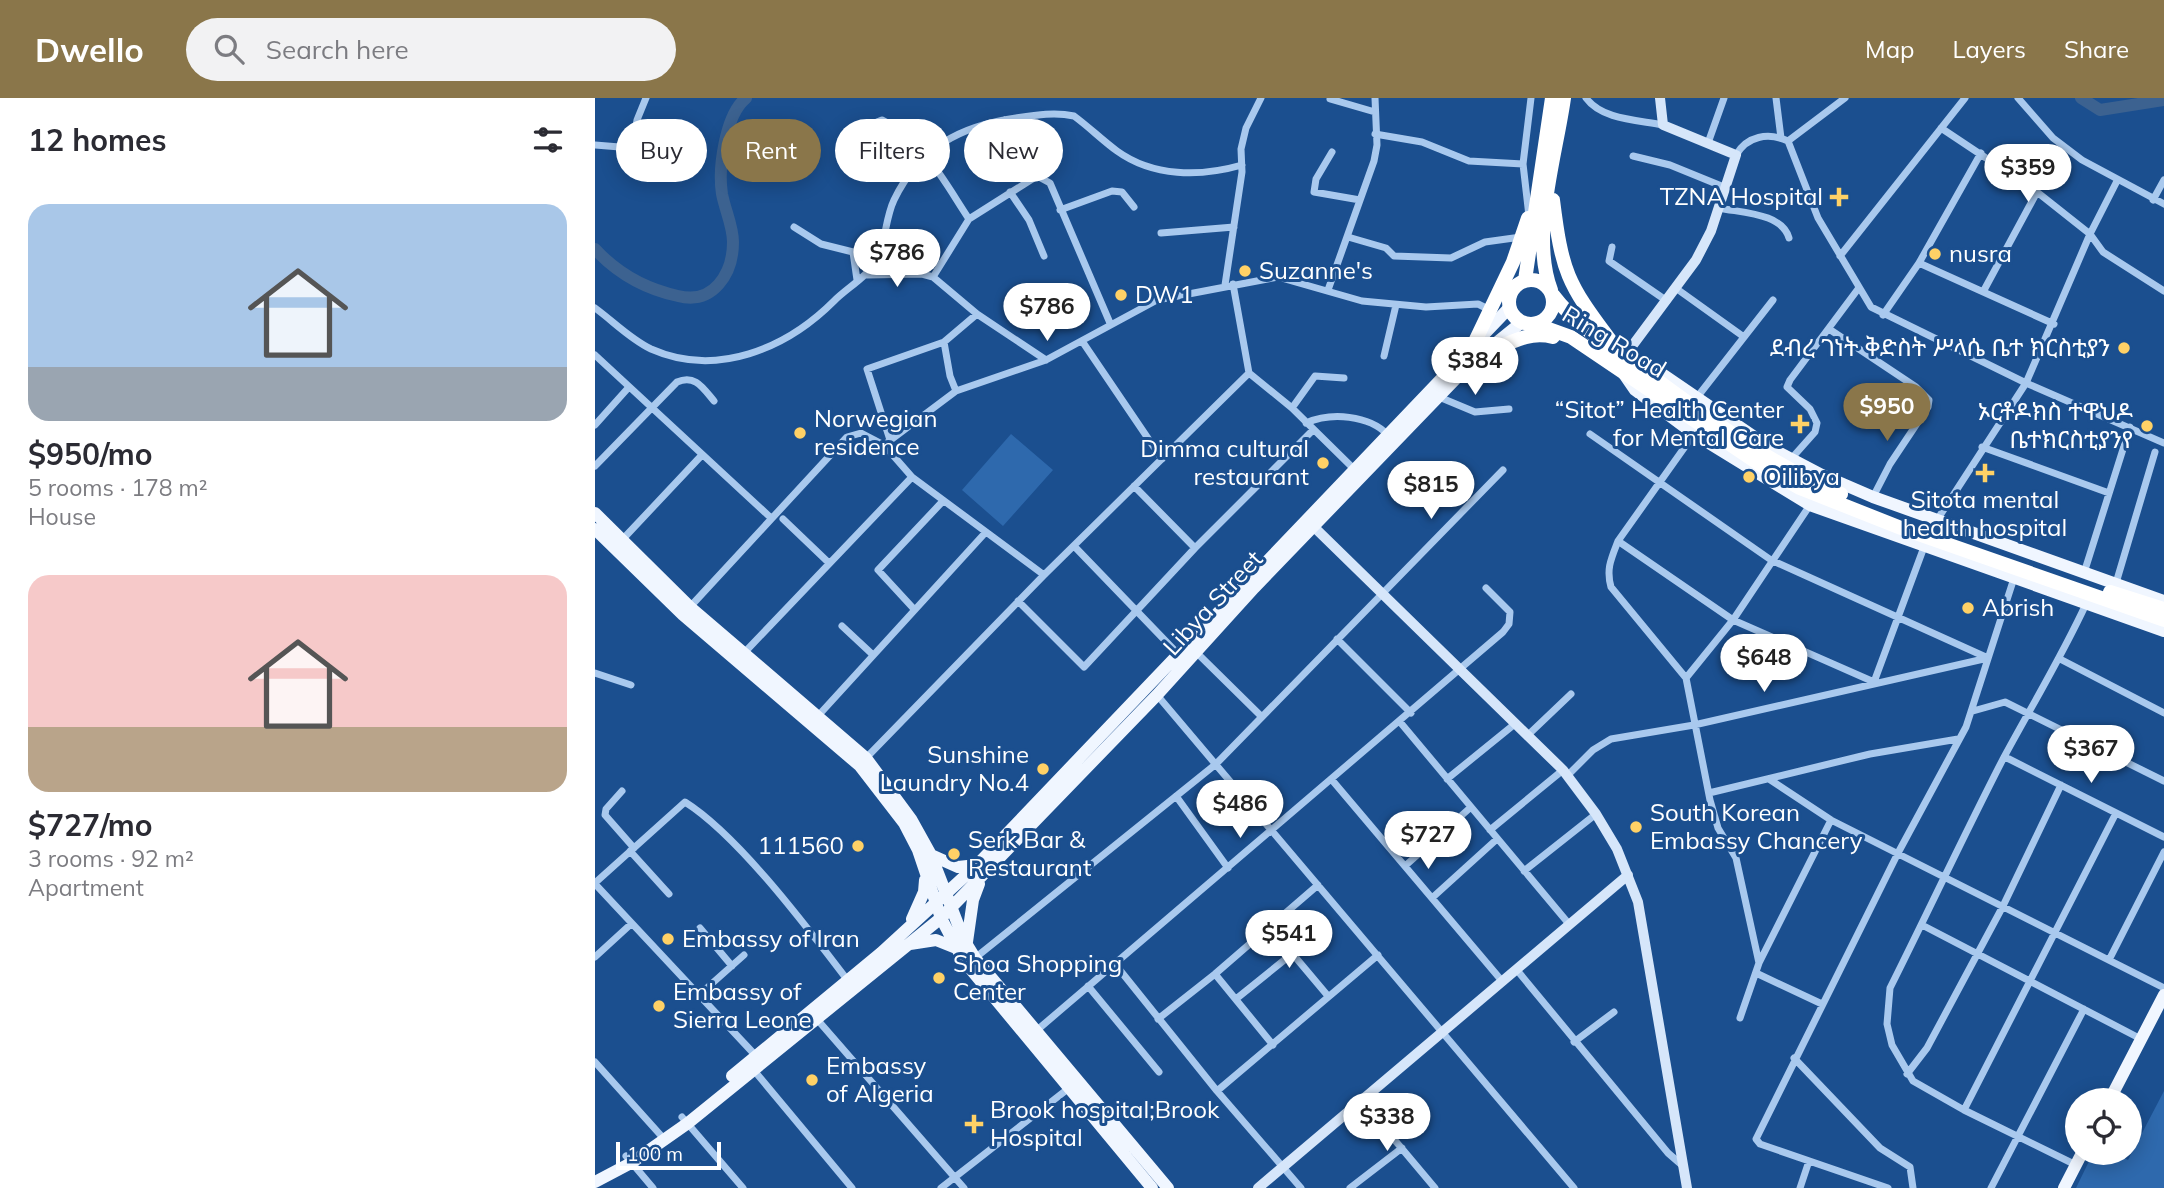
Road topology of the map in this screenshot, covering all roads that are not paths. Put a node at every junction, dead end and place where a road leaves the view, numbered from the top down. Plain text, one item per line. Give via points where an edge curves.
1 (646, 98) edge
2 (1261, 98) edge
3 (1375, 98) edge
4 (1531, 98) edge
5 (1552, 98) edge
6 (1564, 98) edge
7 (1586, 98) edge
8 (1660, 98) edge
9 (1724, 98) edge
10 (1776, 98) edge
11 (1845, 98) edge
12 (1965, 98) edge
13 (2018, 98) edge
14 (1330, 99) edge
15 (1375, 112) junction
16 (1012, 119) edge
17 (1663, 125) junction
18 (1941, 128) junction
19 (1375, 134) junction
20 (1785, 139) junction
21 (1708, 144) junction
22 (595, 145) edge
23 (1332, 152) dead end
24 (1981, 153) junction
25 (1736, 155) junction
26 (1633, 156) dead end
27 (1523, 164) junction
28 (1242, 166) junction
29 (2117, 180) junction
30 (2164, 180) edge
31 (904, 182) edge
32 (944, 182) edge
33 (1027, 182) edge
34 (1048, 182) edge
35 (1551, 182) junction
36 (1724, 187) junction
37 (1010, 192) junction
38 (2037, 192) junction
39 (1537, 194) junction
40 (2153, 200) junction
41 (1360, 201) junction
42 (2164, 204) edge
43 (1134, 207) dead end
44 (1719, 208) junction
45 (1061, 210) junction
46 (1528, 216) junction
47 (969, 219) junction
48 (794, 227) dead end
49 (1234, 227) junction
50 (1161, 233) dead end
51 (2090, 234) junction
52 (1348, 237) junction
53 (1521, 237) junction
54 (1790, 238) dead end
55 (1612, 247) dead end
56 (1044, 256) dead end
57 (1840, 256) junction
58 (1919, 263) junction
59 (866, 275) junction
60 (933, 277) junction
61 (857, 280) junction
62 (1525, 280) junction
63 (1229, 284) junction
64 (1677, 289) junction
65 (1859, 289) junction
66 (1328, 290) junction
67 (2164, 291) edge
68 (1983, 292) junction
69 (1552, 293) junction
70 (1773, 300) dead end
71 (1668, 302) junction
72 (1396, 305) junction
73 (595, 308) edge
74 (1509, 308) junction
75 (1490, 310) junction
76 (977, 314) junction
77 (1883, 314) junction
78 (1110, 323) junction
79 (1529, 323) junction
80 (2054, 324) junction
81 (1829, 329) junction
82 (1744, 337) junction
83 (1081, 341) junction
84 (944, 342) junction
85 (1591, 350) junction
86 (1476, 353) junction
87 (1384, 356) dead end
88 (596, 359) edge
89 (1046, 360) junction
90 (1624, 361) junction
91 (1249, 373) junction
92 (1343, 378) dead end
93 (2026, 383) junction
94 (629, 387) junction
95 (956, 391) junction
96 (1698, 396) junction
97 (1439, 397) junction
98 (714, 401) dead end
99 (650, 406) junction
100 (1292, 408) junction
101 (1509, 409) dead end
102 (1306, 423) junction
103 (595, 425) edge
104 (2130, 427) junction
105 (1313, 430) junction
106 (1590, 433) dead end
107 (1695, 434) junction
108 (1389, 435) junction
109 (887, 442) junction
110 (2164, 443) edge
111 (1982, 447) junction
112 (2155, 453) dead end
113 (701, 456) junction
114 (1162, 459) junction
115 (1790, 460) junction
116 (595, 466) edge
117 (1503, 470) dead end
118 (1357, 473) junction
119 (912, 477) junction
120 (1660, 484) junction
121 (1134, 486) junction
122 (2109, 493) junction
123 (1873, 497) junction
124 (943, 501) junction
125 (1810, 505) junction
126 (595, 513) edge
127 (770, 517) junction
128 (783, 519) dead end
129 (1937, 520) junction
130 (1314, 527) junction
131 (595, 529) edge
132 (985, 533) junction
133 (622, 540) junction
134 (1618, 541) junction
135 (1074, 546) junction
136 (1924, 547) junction
137 (1195, 548) junction
138 (1771, 560) junction
139 (829, 563) junction
140 (2084, 573) junction
141 (1044, 575) junction
142 (2014, 578) junction
143 (2116, 583) junction
144 (1486, 587) dead end
145 (1381, 594) junction
146 (2164, 600) edge
147 (1019, 601) junction
148 (2086, 604) junction
149 (912, 608) junction
150 (2164, 609) edge
151 (1136, 610) junction
152 (686, 611) junction
153 (1897, 618) junction
154 (1733, 620) junction
155 (2164, 620) edge
156 (842, 626) dead end
157 (2164, 631) edge
158 (1337, 639) junction
159 (1196, 652) junction
160 (744, 653) junction
161 (872, 654) junction
162 (1182, 658) junction
163 (1988, 658) junction
164 (2060, 659) junction
165 (1462, 670) junction
166 (595, 673) edge
167 (1686, 678) junction
168 (1874, 682) junction
169 (631, 685) dead end
170 (1571, 694) dead end
171 (1157, 695) junction
172 (1973, 711) junction
173 (2030, 712) junction
174 (1411, 713) junction
175 (2164, 713) edge
176 (817, 717) junction
177 (1262, 717) junction
178 (1400, 722) junction
179 (1516, 723) junction
180 (1693, 725) junction
181 (1528, 735) junction
182 (1958, 739) junction
183 (2005, 757) junction
184 (866, 758) junction
185 (1216, 764) junction
186 (1565, 773) junction
187 (1447, 779) junction
188 (1769, 779) junction
189 (1332, 780) junction
190 (2164, 780) edge
191 (2061, 785) junction
192 (622, 791) dead end
193 (1709, 793) junction
194 (1177, 796) junction
195 (1471, 807) junction
196 (2116, 813) junction
197 (1596, 814) junction
198 (1831, 820) junction
199 (1490, 830) junction
200 (1272, 831) junction
201 (2164, 837) edge
202 (1497, 839) junction
203 (632, 849) junction
204 (2164, 852) edge
205 (1898, 853) junction
206 (931, 855) junction
207 (977, 865) junction
208 (1405, 866) junction
209 (1229, 868) junction
210 (1524, 871) junction
211 (925, 873) junction
212 (1628, 875) junction
213 (1945, 876) junction
214 (980, 879) junction
215 (595, 884) edge
216 (1318, 885) junction
217 (669, 894) dead end
218 (1432, 898) junction
219 (946, 899) junction
220 (2003, 906) junction
221 (941, 918) junction
222 (631, 924) junction
223 (1569, 924) junction
224 (1922, 925) junction
225 (1270, 927) junction
226 (700, 928) dead end
227 (906, 929) junction
228 (2055, 933) junction
229 (904, 946) junction
230 (962, 947) junction
231 (1293, 953) junction
232 (1977, 953) junction
233 (744, 955) dead end
234 (1378, 955) junction
235 (595, 957) edge
236 (975, 958) junction
237 (2109, 960) junction
238 (1759, 963) junction
239 (1115, 964) junction
240 (732, 965) junction
241 (1516, 969) junction
242 (1756, 973) junction
243 (1215, 974) junction
244 (1502, 981) junction
245 (2030, 981) junction
246 (850, 984) junction
247 (1089, 986) junction
248 (2164, 988) edge
249 (699, 995) junction
250 (2164, 995) edge
251 (1328, 996) junction
252 (1236, 999) junction
253 (1822, 1004) junction
254 (2084, 1009) junction
255 (1614, 1012) dead end
256 (813, 1014) junction
257 (1740, 1018) dead end
258 (1158, 1019) junction
259 (1441, 1030) junction
260 (1031, 1035) junction
261 (2141, 1039) junction
262 (1574, 1042) junction
263 (1273, 1045) junction
264 (1794, 1058) junction
265 (754, 1063) junction
266 (597, 1068) edge
267 (1159, 1072) dead end
268 (1907, 1073) junction
269 (1069, 1088) junction
270 (2116, 1088) edge
271 (1217, 1091) junction
272 (1361, 1100) junction
273 (1964, 1110) junction
274 (685, 1120) junction
275 (663, 1137) junction
276 (2019, 1138) junction
277 (1402, 1148) junction
278 (2065, 1154) edge
279 (628, 1159) junction
280 (1809, 1161) junction
281 (2076, 1165) edge
282 (1282, 1167) junction
283 (1683, 1167) junction
284 (595, 1174) edge
285 (954, 1176) junction
286 (595, 1182) edge
287 (1867, 1185) edge
288 (653, 1188) edge
289 (743, 1188) edge
290 (852, 1188) edge
291 (941, 1188) edge
292 (964, 1188) edge
293 (1152, 1188) edge
294 (1168, 1188) edge
295 (1258, 1188) edge
296 (1301, 1188) edge
297 (1350, 1188) edge
298 (1435, 1188) edge
299 (1574, 1188) edge
300 (1687, 1188) edge
301 (1800, 1188) edge
302 (1888, 1188) edge
303 (1913, 1188) edge
304 (1991, 1188) edge
305 (2064, 1188) edge

1 - 22 street via 632,148
2 - 28 street via 1246,128
3 - 15 street
4 - 27 street
5 - 39 highway
6 - 35 highway, Ring Road
7 - 17 street via 1607,114
8 - 17 street
9 - 21 street
10 - 20 street
11 - 20 street
12 - 18 street
13 - 29 street via 2053,138
14 - 15 street
15 - 19 street
16 - 28 street via 1074,116 1118,152 1141,165 1173,172 1218,172
17 - 21 street
18 - 24 street
18 - 57 street
19 - 27 street via 1422,142 1469,161
19 - 41 street via 1377,145
20 - 25 street via 1749,138
20 - 57 street via 1818,218
21 - 25 street
23 - 41 street via 1316,179 1314,192
24 - 38 street
24 - 58 street
25 - 36 street
26 - 36 street
27 - 46 street
28 - 49 street
29 - 40 street
29 - 51 street
30 - 40 street
31 - 59 street via 893,202 881,249
32 - 47 street
33 - 37 street
34 - 45 street
35 - 69 highway, Ring Road via 1542,255
35 - 90 highway via 1563,267 1582,305
36 - 44 street
37 - 47 street
37 - 56 street via 1029,220
38 - 51 street
38 - 68 street
39 - 46 highway
39 - 62 highway
40 - 42 street
41 - 52 street
43 - 45 street via 1122,192 1112,191
44 - 54 street via 1772,219 1782,224
44 - 64 street via 1696,260
45 - 78 street
46 - 53 highway
47 - 60 street
48 - 61 street via 813,240 853,251
49 - 50 street
49 - 63 street
51 - 67 street via 2103,252
51 - 80 street
52 - 53 street via 1386,248 1394,256 1451,258 1485,242
52 - 66 street
53 - 75 highway
55 - 71 street via 1609,261
57 - 65 street
58 - 68 street
58 - 77 street
59 - 60 street
59 - 61 street
60 - 76 street
61 - 73 street via 797,334 729,359 706,362 640,343
62 - 69 highway via 1537,279
62 - 74 highway via 1513,288
63 - 66 street via 1278,277
63 - 78 street via 1157,300
63 - 91 street
64 - 71 street
64 - 82 street
65 - 77 street via 1871,307
65 - 81 street
66 - 72 street
68 - 80 street
69 - 79 highway via 1550,314
69 - 90 highway, Ring Road via 1572,318
70 - 82 street
71 - 90 street
72 - 75 street via 1470,304
72 - 87 street
74 - 79 highway
74 - 86 main road, Libya Street
75 - 86 highway
76 - 84 street
76 - 89 street
77 - 93 street
78 - 83 street
79 - 85 highway, Ring Road via 1555,329
79 - 86 main road, Libya Street
80 - 93 street
81 - 115 street via 1787,387 1817,423 1815,432
81 - 123 street via 1929,400
82 - 96 street
83 - 89 street
83 - 114 street
84 - 95 street
84 - 109 street via 867,369
85 - 86 highway via 1540,334
85 - 90 highway, Ring Road
86 - 97 main road, Libya Street
86 - 108 main road, Libya Street
88 - 94 street
89 - 95 street
90 - 96 main road via 1646,363
90 - 107 main road via 1626,381
90 - 150 highway, Ring Road via 1766,457 1821,486
90 - 155 highway, Ring Road via 1771,472 1800,488
91 - 100 street
91 - 114 street
92 - 100 street via 1315,376
93 - 104 street
93 - 111 street
94 - 99 street
94 - 103 street
95 - 109 street
96 - 115 main road
97 - 101 street via 1475,412
97 - 118 main road, Libya Street
98 - 99 street via 696,381 686,378
99 - 113 street
99 - 116 street
100 - 102 street
102 - 105 street
102 - 108 street via 1352,418 1380,426
104 - 110 street
104 - 122 street
105 - 118 street
105 - 137 street
106 - 120 street
107 - 120 street
107 - 125 main road
108 - 118 main road, Libya Street
109 - 119 street
109 - 127 street via 861,433 846,437
111 - 122 street
111 - 129 street
112 - 143 street
113 - 127 street
113 - 133 street
114 - 121 street
115 - 123 main road
117 - 145 street
118 - 130 main road, Libya Street
118 - 162 main road, Libya Street
119 - 124 street
119 - 139 street
120 - 134 street
120 - 138 street
121 - 135 street
121 - 137 street
122 - 140 street
123 - 129 main road
124 - 132 street
124 - 149 street via 878,570
125 - 136 main road
125 - 138 street
126 - 133 main road
127 - 152 street
128 - 139 street
129 - 140 main road
130 - 145 street
130 - 159 main road, Libya Street
131 - 152 main road
132 - 141 street
132 - 149 street
133 - 152 main road
134 - 154 street
134 - 167 street via 1607,574 1611,587
135 - 141 street
135 - 151 street
136 - 142 main road
136 - 153 street
137 - 151 street
138 - 153 street
138 - 154 street
139 - 160 street
140 - 143 main road
141 - 147 street
142 - 148 main road
142 - 163 street
143 - 146 main road
144 - 165 street via 1511,618 1503,632
145 - 158 street
145 - 165 street
147 - 151 street via 1084,667
147 - 184 street
148 - 157 main road
148 - 164 street
149 - 161 street
151 - 162 street
152 - 160 main road
152 - 211 main road via 860,766 904,823
153 - 163 street
153 - 168 street
154 - 167 street
154 - 168 street
156 - 161 street
158 - 174 street
158 - 177 street
159 - 162 main road, Libya Street
159 - 177 street
160 - 176 main road
161 - 176 street
162 - 171 main road, Libya Street
162 - 207 main road, Libya Street
163 - 168 street
163 - 172 street
164 - 173 street
164 - 175 street
165 - 174 street
165 - 179 street
166 - 169 street
167 - 180 street
168 - 180 street
170 - 181 street
171 - 185 street
171 - 214 main road, Libya Street
172 - 173 street via 2005,702
172 - 182 street
173 - 183 street
173 - 190 street
174 - 178 street
176 - 184 main road
177 - 185 street
178 - 187 street
178 - 189 street
179 - 181 street
179 - 187 street
180 - 186 street via 1611,739
180 - 193 street
181 - 186 street
182 - 188 street via 1870,754
182 - 205 street
183 - 191 street
183 - 213 street
184 - 206 main road
185 - 194 street
185 - 200 street
186 - 197 street
186 - 199 street
187 - 195 street
188 - 193 street
188 - 198 street
189 - 200 street
189 - 208 street
191 - 196 street
191 - 220 street
192 - 203 street via 605,815
193 - 238 street via 1718,828 1735,858
194 - 209 street
194 - 236 street
195 - 199 street
195 - 208 street
196 - 201 street
196 - 228 street
197 - 210 street
197 - 212 street
198 - 205 street
198 - 238 street
199 - 202 street
200 - 209 street
200 - 216 street
202 - 210 street
202 - 218 street
203 - 215 street
203 - 217 street
203 - 246 street via 685,802 762,876
204 - 237 street
205 - 213 street
205 - 253 street
206 - 207 main road via 958,867
206 - 219 main road
207 - 219 main road, Libya Street
208 - 218 street
209 - 239 street
210 - 223 street
211 - 219 main road
211 - 227 main road via 924,892
212 - 223 street
212 - 283 street via 1638,902
213 - 220 street
213 - 224 street
214 - 219 main road, Libya Street
214 - 230 main road
215 - 222 street
216 - 225 street
216 - 234 street
218 - 244 street
219 - 221 main road
219 - 227 main road
219 - 230 main road
220 - 228 street
220 - 232 street
221 - 229 main road
221 - 230 main road
222 - 235 street
222 - 249 street
223 - 241 street
224 - 232 street
224 - 268 street via 1890,988 1886,1007 1892,1045
225 - 231 street
225 - 243 street
226 - 240 street
227 - 246 main road
228 - 237 street
228 - 245 street
229 - 230 main road via 936,940
229 - 246 main road
230 - 236 main road
230 - 260 main road
231 - 251 street
231 - 252 street
232 - 245 street
232 - 268 street via 1927,1048
233 - 240 street
234 - 251 street
234 - 259 street
236 - 260 main road
237 - 248 street
238 - 242 street
239 - 247 street
239 - 258 street
240 - 249 street
241 - 244 street
241 - 262 street
242 - 253 street
242 - 257 street
243 - 252 street
243 - 258 street
244 - 259 street
245 - 254 street
245 - 273 street
246 - 256 main road
247 - 260 street
247 - 267 street
249 - 265 street
250 - 261 main road
251 - 263 street
252 - 263 street
253 - 264 street
254 - 261 street
254 - 276 street
255 - 262 street
256 - 265 main road
256 - 285 street
258 - 271 street
259 - 272 street
259 - 299 street
260 - 269 main road
260 - 294 main road
261 - 270 main road
262 - 283 street
263 - 271 street
264 - 280 street via 1756,1139
264 - 303 street via 1880,1148 1910,1167
265 - 274 main road
265 - 290 street
266 - 275 street
268 - 273 street via 1923,1088
269 - 285 street
269 - 293 main road
271 - 282 street
272 - 277 street
272 - 282 street
273 - 276 street
274 - 275 main road
274 - 289 street
275 - 279 main road
276 - 278 street
276 - 304 street
277 - 297 street
277 - 298 street
279 - 284 main road
279 - 286 main road
279 - 288 street
280 - 287 street
280 - 301 street
281 - 305 main road
282 - 295 street
282 - 296 street
283 - 300 street
285 - 291 street
285 - 292 street
287 - 302 street

